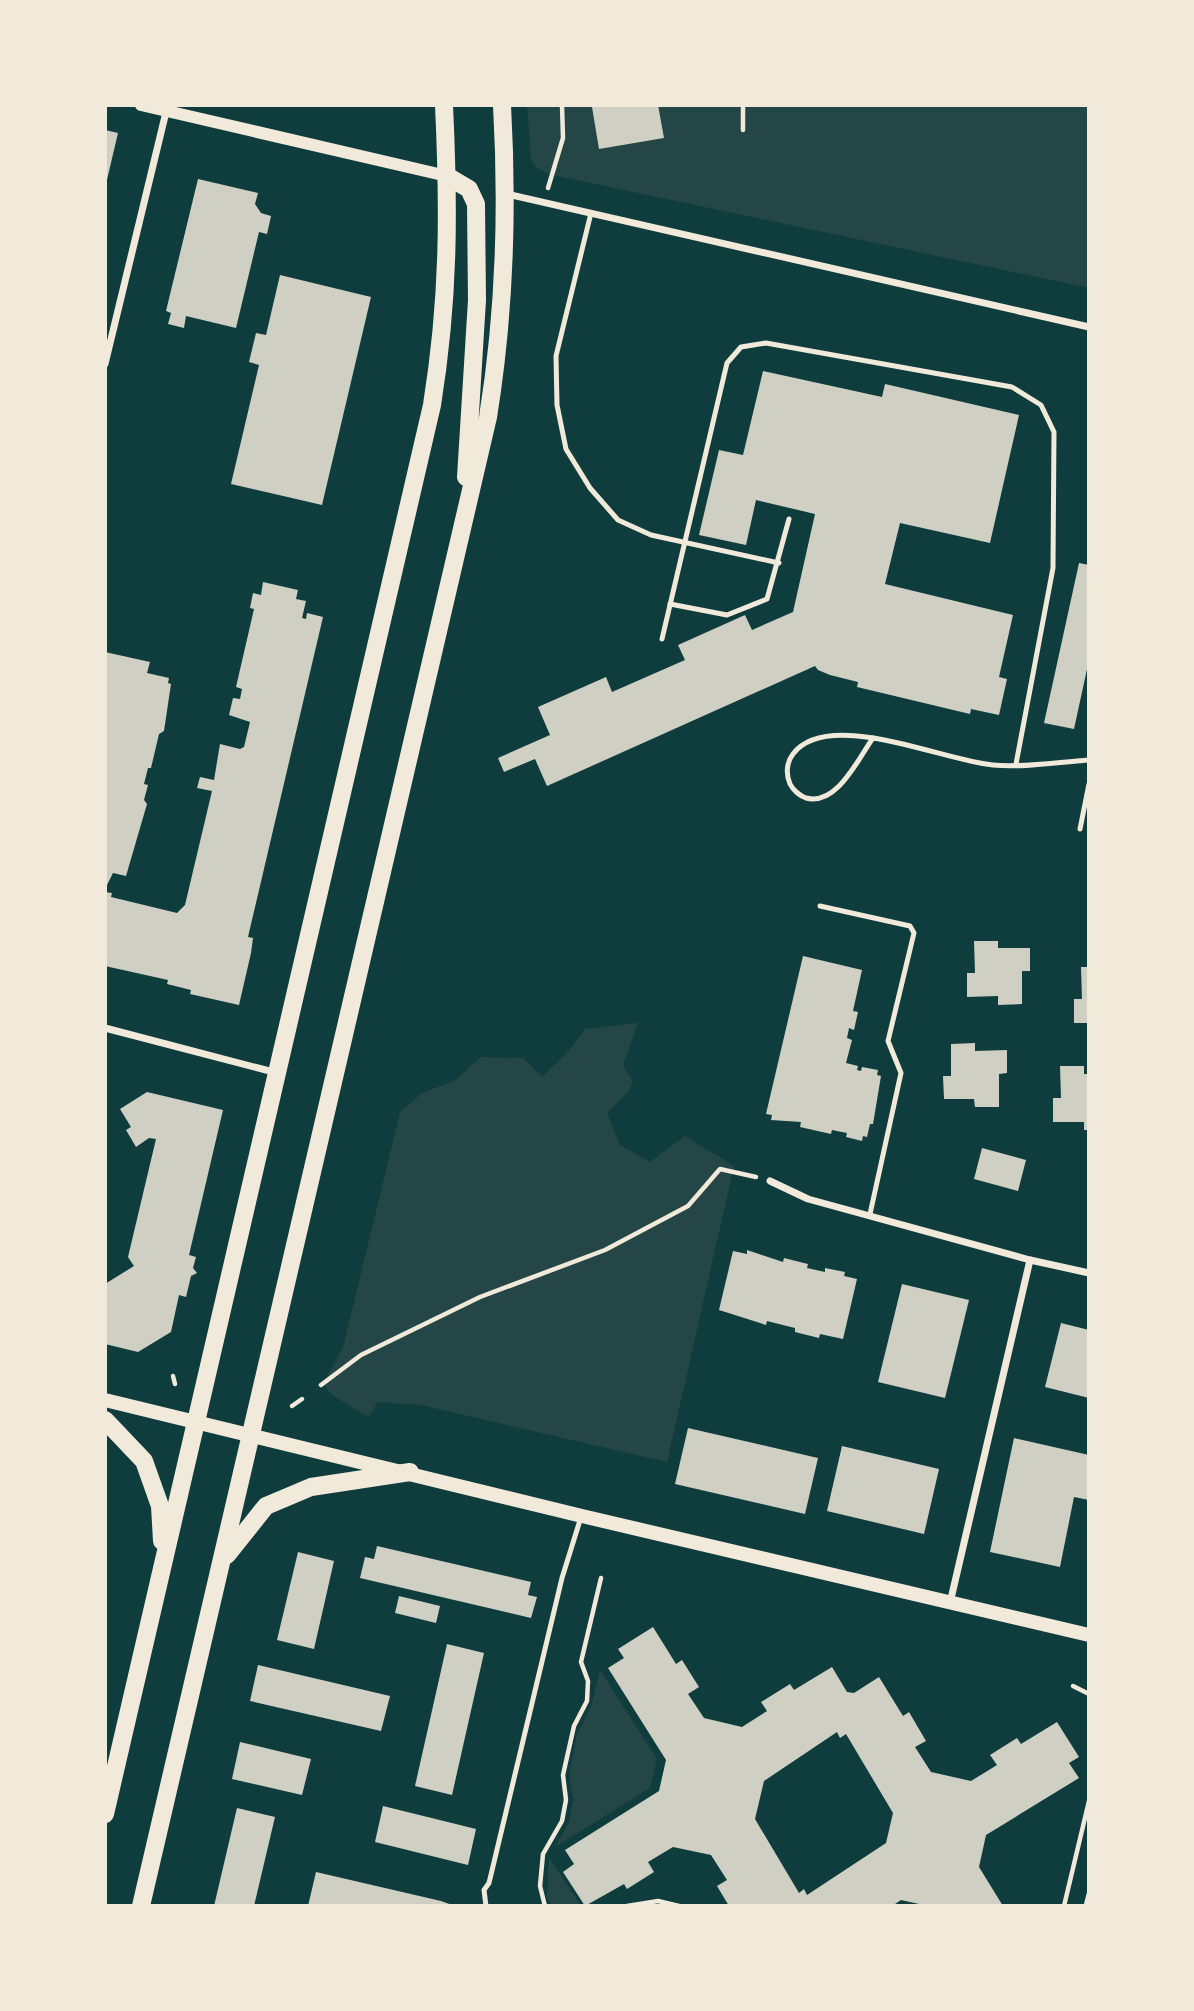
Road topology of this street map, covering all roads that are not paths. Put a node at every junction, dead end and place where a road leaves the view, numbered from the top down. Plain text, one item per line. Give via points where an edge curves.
1 (141, 105) edge
2 (444, 105) edge
3 (502, 105) edge
4 (166, 112) junction
5 (447, 176) junction
6 (507, 194) junction
7 (591, 213) junction
8 (1089, 327) edge
9 (105, 364) edge
10 (464, 519) junction
11 (789, 519) dead end
12 (685, 543) junction
13 (779, 563) junction
14 (670, 604) junction
15 (662, 639) dead end
16 (873, 738) junction
17 (1089, 760) edge
18 (1016, 764) junction
19 (1089, 784) edge
20 (1080, 829) dead end
21 (820, 906) dead end
22 (105, 1028) edge
23 (277, 1073) junction
24 (770, 1181) road end
25 (870, 1214) junction
26 (1030, 1260) junction
27 (1089, 1273) edge
28 (105, 1400) edge
29 (105, 1420) edge
30 (196, 1421) junction
31 (253, 1434) junction
32 (410, 1472) junction
33 (582, 1517) junction
34 (222, 1561) junction
35 (164, 1562) junction
36 (950, 1603) junction
37 (1089, 1635) edge
38 (124, 1733) junction
39 (105, 1766) edge
40 (105, 1814) edge
41 (1089, 1894) edge
42 (141, 1906) edge
43 (486, 1906) edge
44 (1086, 1906) edge

1 - 4 street
2 - 5 main road
3 - 6 main road
4 - 5 street
4 - 9 street
5 - 10 main road via 469,189 476,204 477,300
5 - 23 main road via 448,272 432,405
6 - 7 street
6 - 10 main road via 499,353
7 - 8 street
7 - 12 lane via 556,356 557,405 566,449 590,488 618,520
10 - 31 main road
11 - 13 lane
12 - 13 lane
12 - 14 lane
12 - 18 lane via 727,363 741,347 766,342 1012,387 1041,405 1054,432 1053,568
13 - 14 lane via 767,599 727,615
14 - 15 lane
16 - 16 lane via 830,736 804,742 791,757 786,774 791,787 802,797 818,800 829,795
16 - 18 lane via 993,765
17 - 18 lane
19 - 20 lane
21 - 25 lane via 910,926 914,933 888,1041 901,1073
22 - 23 street
23 - 30 main road
24 - 25 street via 808,1199
25 - 26 street
26 - 27 street
26 - 36 street
28 - 30 main road
29 - 35 main road via 144,1461 160,1506
30 - 31 main road
30 - 35 main road
31 - 32 main road
31 - 34 main road
32 - 33 main road
32 - 34 main road via 311,1487 266,1506
33 - 36 main road
33 - 43 lane via 562,1578 484,1890
34 - 42 main road
35 - 38 main road
36 - 37 main road
38 - 39 main road
38 - 40 main road
41 - 44 lane

